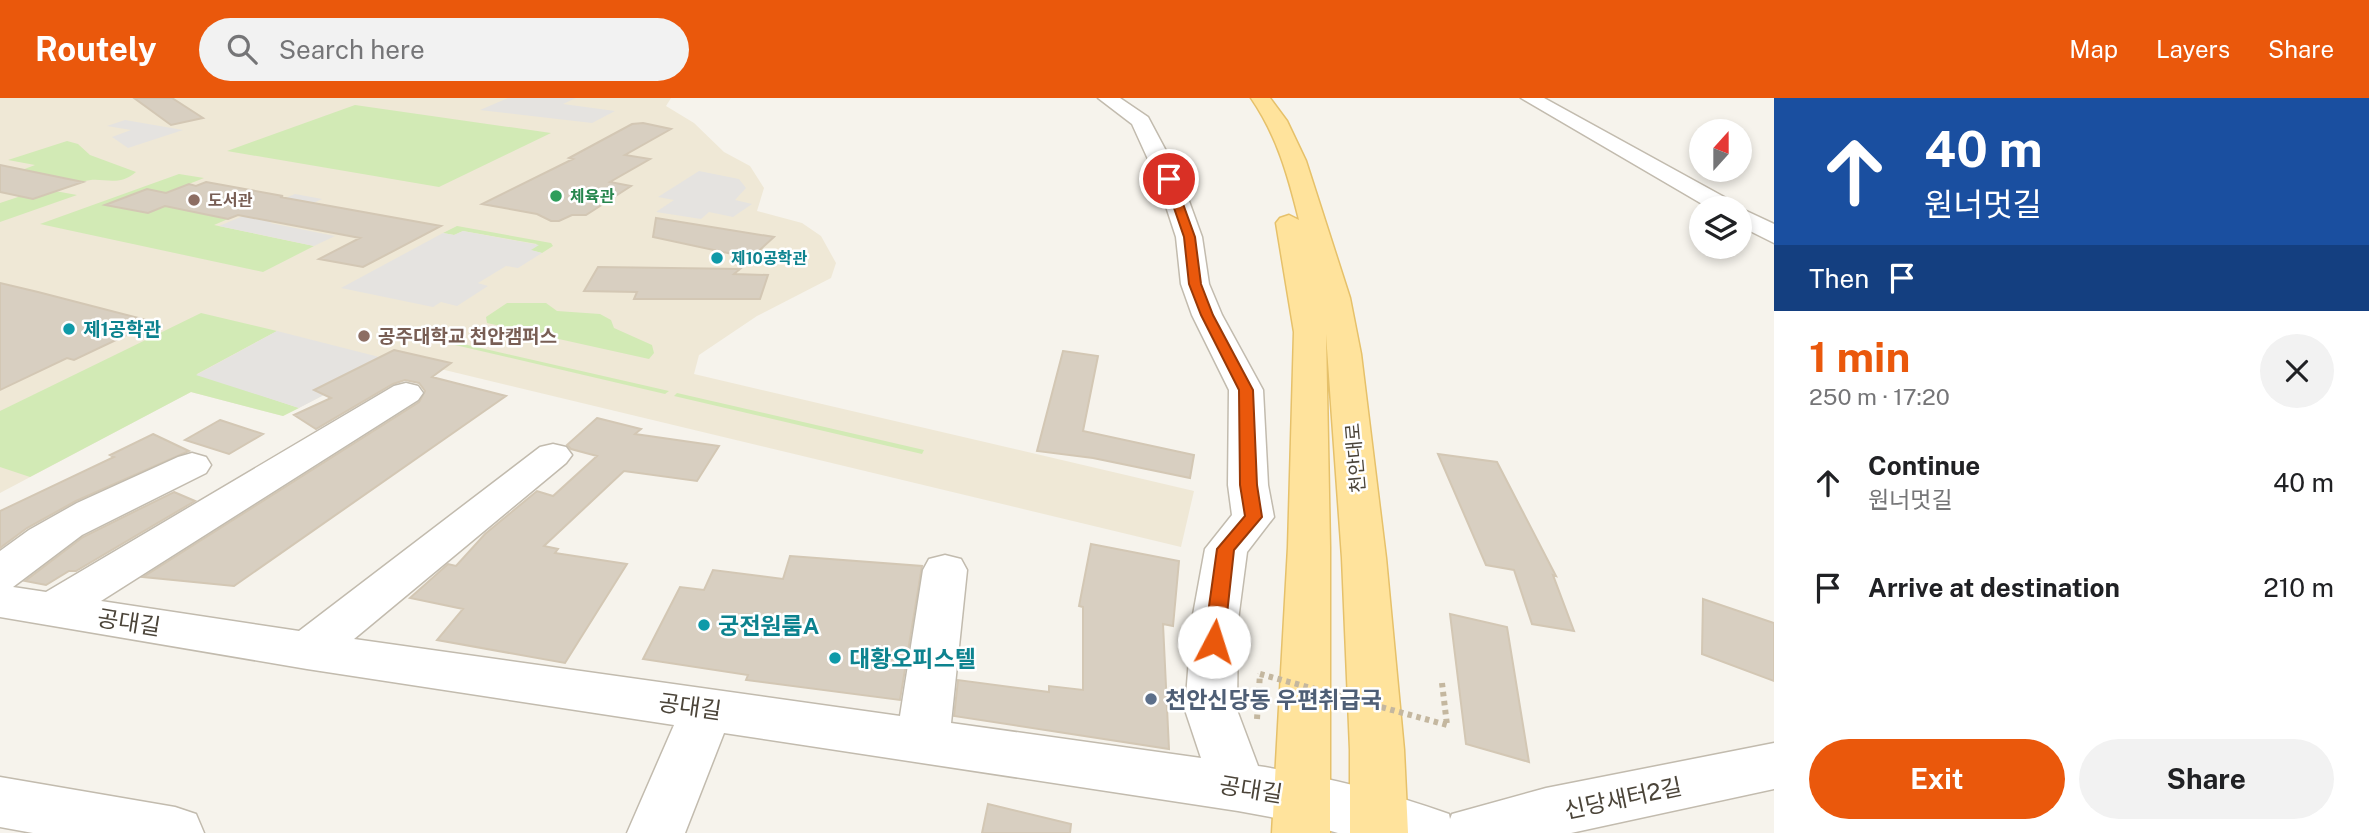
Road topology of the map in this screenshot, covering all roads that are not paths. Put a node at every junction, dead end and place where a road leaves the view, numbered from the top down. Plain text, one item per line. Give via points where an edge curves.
1 (1107, 98) edge
2 (1241, 98) edge
3 (1260, 98) edge
4 (1530, 98) edge
5 (1705, 196) edge
6 (1752, 223) edge
7 (1774, 235) edge
8 (406, 393) dead end
9 (553, 455) dead end
10 (192, 465) dead end
11 (945, 570) dead end
12 (0, 575) edge
13 (0, 601) edge
14 (53, 609) junction
15 (307, 650) junction
16 (707, 709) junction
17 (923, 740) junction
18 (1774, 766) edge
19 (1238, 787) junction
20 (0, 802) edge
21 (1302, 816) edge
22 (1395, 828) edge
23 (175, 833) edge
24 (656, 833) edge
25 (1472, 833) edge

1 - 19 street via 1141,121 1169,179 1189,237 1195,284 1246,390 1253,517 1226,549 1215,620 1210,710
2 - 21 main road via 1270,147 1310,331
3 - 22 main road, 천안대로 via 1277,121 1295,161 1335,298 1345,354 1377,750
4 - 5 street
6 - 7 street
8 - 14 street
9 - 15 street
10 - 12 street via 82,516 28,549
11 - 17 street
13 - 14 street, 공대길
14 - 15 street, 공대길
15 - 16 street, 공대길
16 - 17 street, 공대길
16 - 24 street
17 - 19 street, 공대길
18 - 25 street, 신당새터2길
19 - 21 street, 공대길
20 - 23 street
21 - 22 street, 공대길

